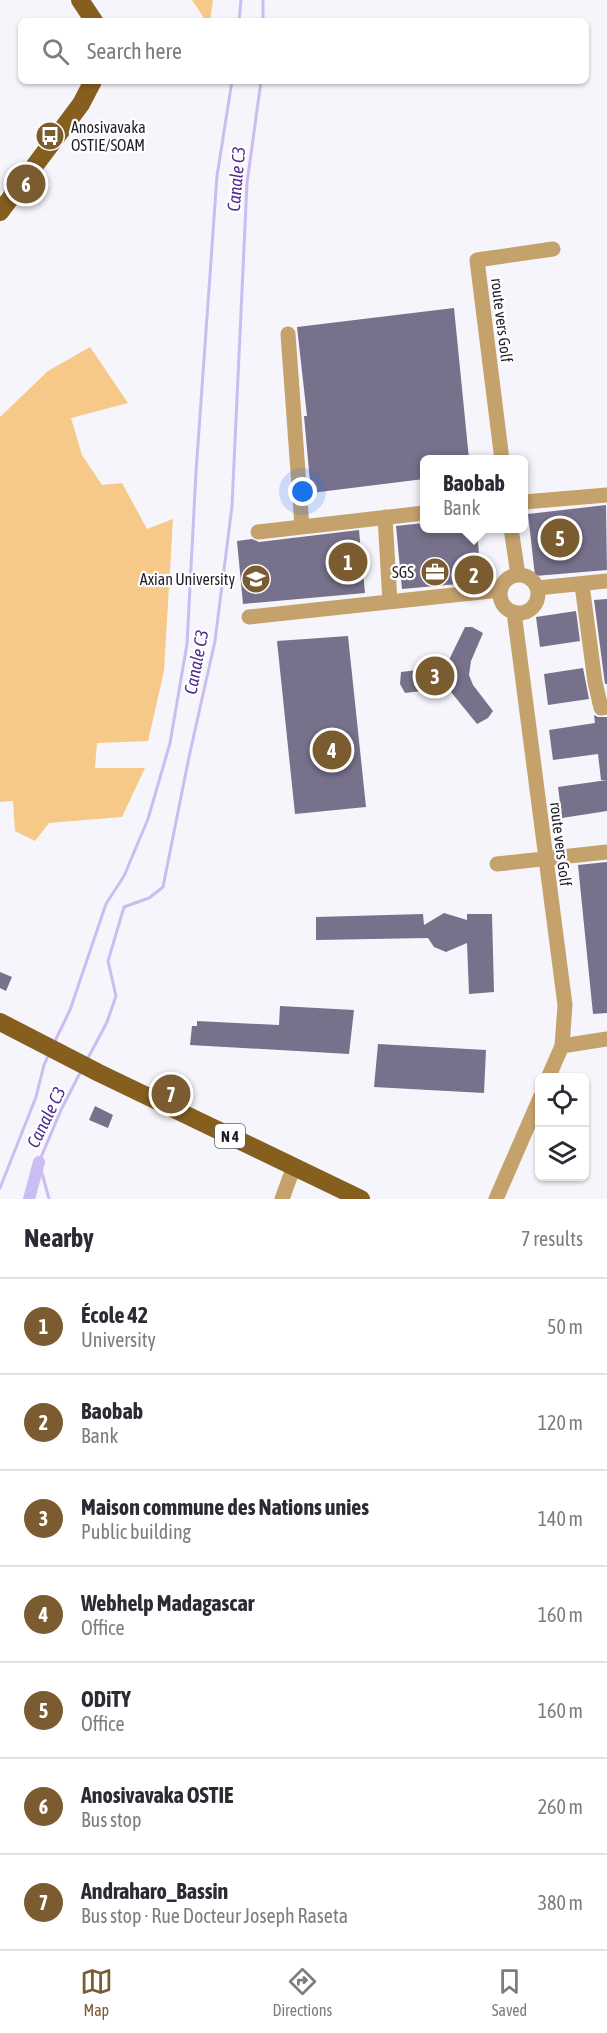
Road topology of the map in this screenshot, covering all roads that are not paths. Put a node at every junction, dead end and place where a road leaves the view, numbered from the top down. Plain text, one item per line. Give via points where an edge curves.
1 (80, 0) edge
2 (92, 18) edge
3 (91, 84) edge
4 (0, 212) edge
5 (553, 249) dead end
6 (288, 334) dead end
7 (501, 455) edge
8 (607, 495) edge
9 (528, 502) edge
10 (420, 513) edge
11 (385, 517) junction
12 (302, 527) junction
13 (258, 532) dead end
14 (513, 533) edge
15 (518, 575) junction
16 (607, 581) edge
17 (582, 585) junction
18 (537, 588) junction
19 (500, 590) junction
20 (390, 602) junction
21 (514, 612) junction
22 (249, 617) dead end
23 (601, 681) edge
24 (607, 707) edge
25 (607, 852) edge
26 (545, 860) junction
27 (497, 864) dead end
28 (0, 1022) edge
29 (607, 1039) edge
30 (562, 1046) junction
31 (550, 1073) edge
32 (535, 1109) edge
33 (294, 1166) junction
34 (282, 1199) edge
35 (361, 1199) edge
36 (496, 1199) edge

1 - 2 main road
3 - 4 main road via 81,104
5 - 7 lane, route vers Golf via 477,260
6 - 12 lane
8 - 9 lane
10 - 11 lane
11 - 12 lane
11 - 20 lane
12 - 13 lane
14 - 15 lane
15 - 18 lane via 530,579
15 - 19 lane via 506,580
16 - 17 lane
17 - 18 lane
17 - 23 lane
18 - 21 lane via 531,609
19 - 20 lane
19 - 21 lane via 503,605
20 - 22 lane
21 - 26 lane, route vers Golf
23 - 24 lane via 601,708
25 - 26 lane
26 - 27 lane
26 - 30 lane, route vers Golf via 565,1005
28 - 33 main road, N 4
29 - 30 lane
30 - 31 lane, route vers Golf
32 - 36 lane
33 - 34 lane
33 - 35 main road, N 4

